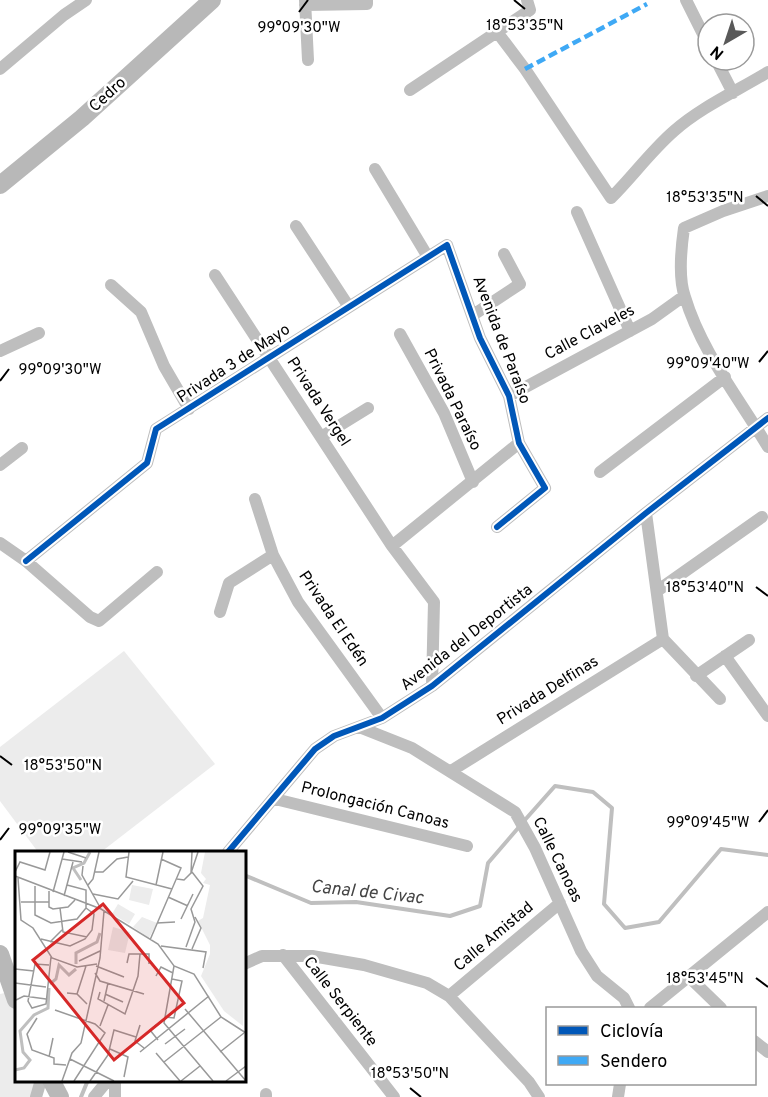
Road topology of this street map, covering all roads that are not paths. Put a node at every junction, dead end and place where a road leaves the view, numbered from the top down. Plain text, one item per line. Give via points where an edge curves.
1 (86, 0) edge
2 (527, 0) edge
3 (686, 0) edge
4 (305, 2) edge
5 (367, 2) edge
6 (203, 3) edge
7 (696, 20) edge
8 (497, 32) junction
9 (308, 60) dead end
10 (0, 69) edge
11 (722, 72) edge
12 (768, 72) edge
13 (410, 90) dead end
14 (733, 93) junction
15 (375, 169) dead end
16 (0, 185) edge
17 (768, 196) edge
18 (577, 212) dead end
19 (296, 226) dead end
20 (447, 245) joint
21 (504, 254) dead end
22 (428, 257) junction
23 (215, 275) dead end
24 (111, 285) dead end
25 (684, 296) junction
26 (349, 307) junction
27 (473, 315) junction
28 (630, 331) junction
29 (39, 333) dead end
30 (400, 334) dead end
31 (0, 351) edge
32 (269, 357) junction
33 (725, 377) junction
34 (509, 396) junction
35 (368, 408) dead end
36 (189, 409) junction
37 (768, 418) edge
38 (757, 427) junction
39 (321, 437) junction
40 (519, 443) junction
41 (768, 447) edge
42 (22, 448) dead end
43 (0, 465) edge
44 (600, 472) dead end
45 (473, 482) junction
46 (255, 499) dead end
47 (646, 513) junction
48 (762, 517) dead end
49 (497, 527) dead end
50 (0, 543) edge
51 (392, 546) junction
52 (273, 555) junction
53 (26, 561) junction
54 (158, 572) dead end
55 (657, 591) junction
56 (220, 612) dead end
57 (663, 639) junction
58 (749, 640) dead end
59 (725, 656) junction
60 (696, 676) junction
61 (432, 686) junction
62 (720, 699) dead end
63 (768, 716) edge
64 (382, 718) junction
65 (359, 727) junction
66 (451, 771) junction
67 (275, 799) junction
68 (467, 846) dead end
69 (229, 851) edge
70 (560, 903) junction
71 (768, 912) edge
72 (0, 954) edge
73 (283, 955) junction
74 (246, 963) edge
75 (689, 977) junction
76 (449, 996) junction
77 (15, 997) edge
78 (628, 1007) edge
79 (651, 1007) edge
80 (720, 1007) edge
81 (756, 1043) edge
82 (768, 1052) edge
83 (106, 1082) edge
84 (51, 1085) edge
85 (36, 1097) edge
86 (94, 1097) edge
87 (394, 1097) edge
88 (539, 1097) edge

1 - 10 street
2 - 8 street via 530,10
3 - 7 street
4 - 5 street
4 - 9 street
6 - 16 street, Cedro via 82,118
8 - 13 street
8 - 14 street via 611,198 675,130
11 - 14 street
12 - 14 street
15 - 22 street
17 - 25 street via 684,228
18 - 28 street
19 - 26 street
20 - 22 street, Privada 3 de Mayo
20 - 27 street, Avenida de Paraíso
21 - 27 street via 520,284
22 - 26 street, Privada 3 de Mayo
23 - 32 street, Privada Vergel
24 - 36 street via 141,312 164,366
25 - 28 street, Calle Claveles
25 - 33 street via 703,342
26 - 32 street, Privada 3 de Mayo
27 - 34 street, Avenida de Paraíso
28 - 34 street, Calle Claveles
29 - 31 street
30 - 45 street, Privada Paraíso via 444,413
32 - 36 street, Privada 3 de Mayo
32 - 39 street, Privada Vergel
33 - 38 street
33 - 44 street
34 - 40 street, Avenida de Paraíso
35 - 39 street
36 - 53 street, Privada 3 de Mayo via 156,429 147,463
37 - 38 street, Avenida del Deportista
38 - 41 street
38 - 47 street, Avenida del Deportista
39 - 51 street, Privada Vergel
40 - 45 street
40 - 49 street, Avenida de Paraíso via 545,488
42 - 43 street
45 - 51 street
46 - 52 street, Privada El Edén
47 - 55 street
47 - 61 street, Avenida del Deportista
48 - 55 street
50 - 53 street
51 - 61 street, Privada Vergel via 434,602
52 - 56 street via 229,583
52 - 64 street, Privada El Edén via 298,602
53 - 54 street via 99,621
55 - 57 street
57 - 60 street
57 - 66 street, Privada Delfinas
58 - 59 street
59 - 60 street
59 - 63 street
60 - 62 street
61 - 64 street, Avenida del Deportista
64 - 65 street, Avenida del Deportista
65 - 66 street, Calle Canoas via 412,748
65 - 67 street, Avenida del Deportista via 334,736 315,749
66 - 70 street, Calle Canoas via 514,812
67 - 68 street, Prolongación Canoas
67 - 69 street, Avenida del Deportista
70 - 76 street, Calle Amistad
70 - 78 street, Calle Canoas via 581,951 597,975 624,998
71 - 75 street
72 - 77 street
73 - 74 street via 262,956
73 - 76 street via 364,965 428,983
73 - 87 street, Calle Serpiente
75 - 79 street
75 - 80 street
76 - 88 street
81 - 82 street
83 - 86 street
84 - 85 street

